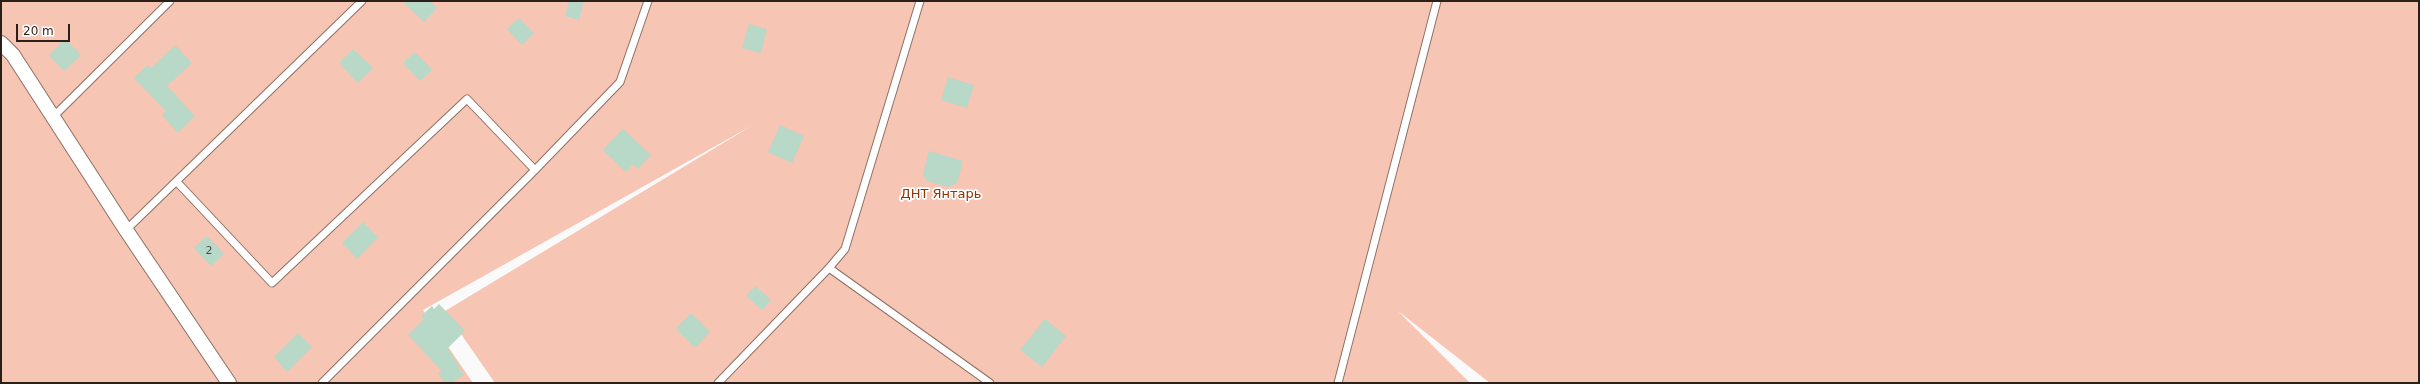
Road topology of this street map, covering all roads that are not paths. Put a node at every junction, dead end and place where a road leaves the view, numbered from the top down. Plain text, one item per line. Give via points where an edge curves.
1 (170, 1) edge
2 (362, 1) edge
3 (648, 1) edge
4 (920, 1) edge
5 (1438, 1) edge
6 (1, 43) edge
7 (53, 117) junction
8 (535, 170) junction
9 (177, 182) junction
10 (126, 230) junction
11 (829, 268) junction
12 (229, 383) edge
13 (322, 383) edge
14 (718, 383) edge
15 (990, 383) edge
16 (1338, 383) edge

1 - 7 lane
2 - 9 lane
3 - 8 lane via 620,82
4 - 11 lane via 845,249
5 - 16 lane
6 - 7 street via 13,55
7 - 10 street
8 - 9 lane via 466,99 272,283
8 - 13 lane
9 - 10 lane
10 - 12 street
11 - 14 lane
11 - 15 lane

